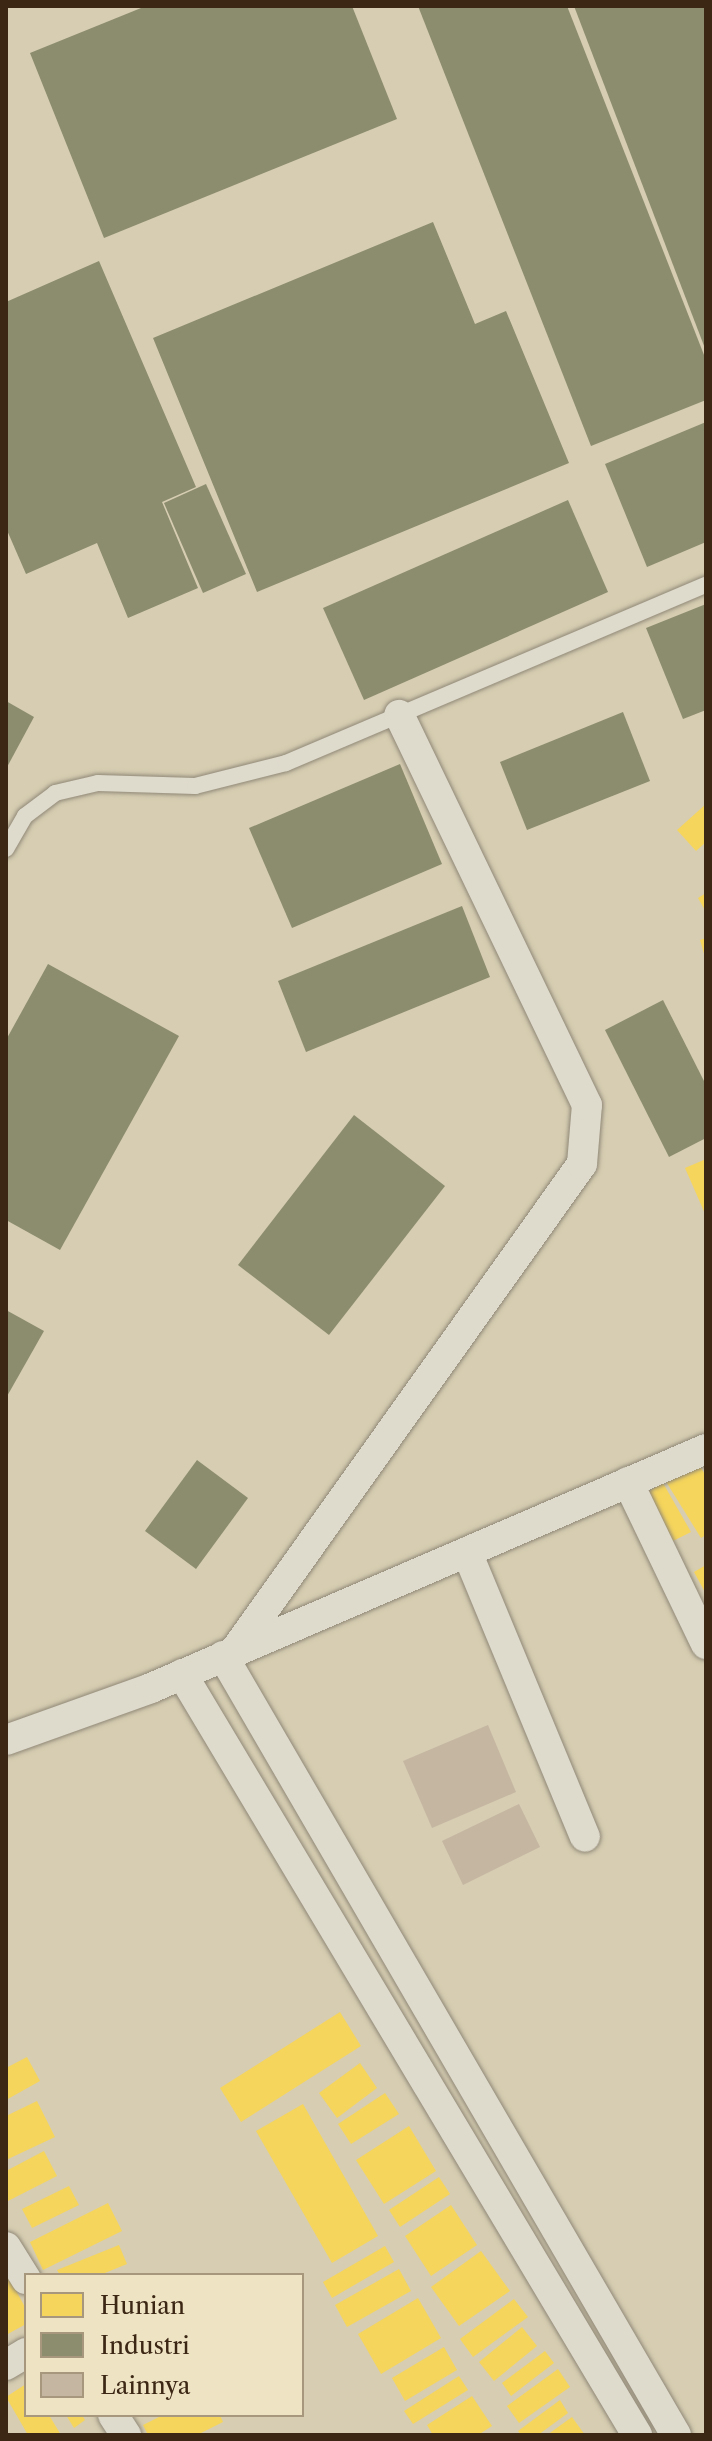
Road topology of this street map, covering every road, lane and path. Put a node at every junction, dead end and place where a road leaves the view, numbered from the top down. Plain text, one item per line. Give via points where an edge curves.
1 (706, 585) edge
2 (399, 715) junction
3 (6, 849) edge
4 (706, 1449) edge
5 (628, 1482) junction
6 (467, 1552) junction
7 (706, 1644) edge
8 (228, 1654) junction
9 (182, 1674) junction
10 (6, 1740) edge
11 (585, 1837) dead end
12 (6, 2247) edge
13 (24, 2276) edge
14 (24, 2354) edge
15 (6, 2365) edge
16 (114, 2417) edge
17 (126, 2435) edge
18 (637, 2435) edge
19 (676, 2435) edge

1 - 2 lane
2 - 3 lane via 234,779 195,786 98,783 55,793 25,816
2 - 8 street via 587,1105 582,1164
4 - 5 street
5 - 6 street
5 - 7 street
6 - 8 street
6 - 11 street
8 - 9 street
8 - 19 street
9 - 10 street
9 - 18 street
12 - 13 street
14 - 15 street
16 - 17 street

